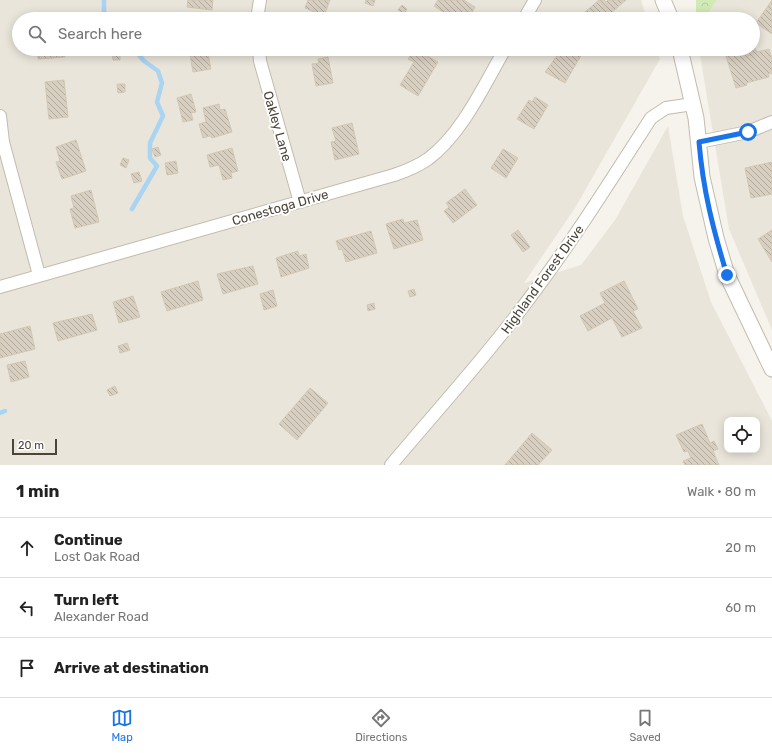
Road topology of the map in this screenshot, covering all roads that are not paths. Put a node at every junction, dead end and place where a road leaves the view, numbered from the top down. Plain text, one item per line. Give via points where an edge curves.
1 (260, 0) edge
2 (535, 0) edge
3 (663, 0) edge
4 (258, 12) edge
5 (528, 12) edge
6 (668, 12) edge
7 (260, 56) edge
8 (502, 56) edge
9 (682, 56) edge
10 (693, 104) junction
11 (0, 116) edge
12 (772, 122) edge
13 (699, 142) junction
14 (300, 202) junction
15 (39, 275) junction
16 (0, 286) edge
17 (772, 369) edge
18 (391, 465) edge

1 - 4 street
2 - 5 street
3 - 6 street
7 - 14 street, Oakley Lane
8 - 14 street, Conestoga Drive via 447,142 426,160 394,175
9 - 10 street
10 - 13 street
10 - 18 street, Highland Forest Drive via 666,108 651,118 584,222 534,292 493,346
11 - 15 street via 3,142
12 - 13 street via 748,132
13 - 17 street via 709,215 727,275
14 - 15 street, Conestoga Drive
15 - 16 street, Conestoga Drive

